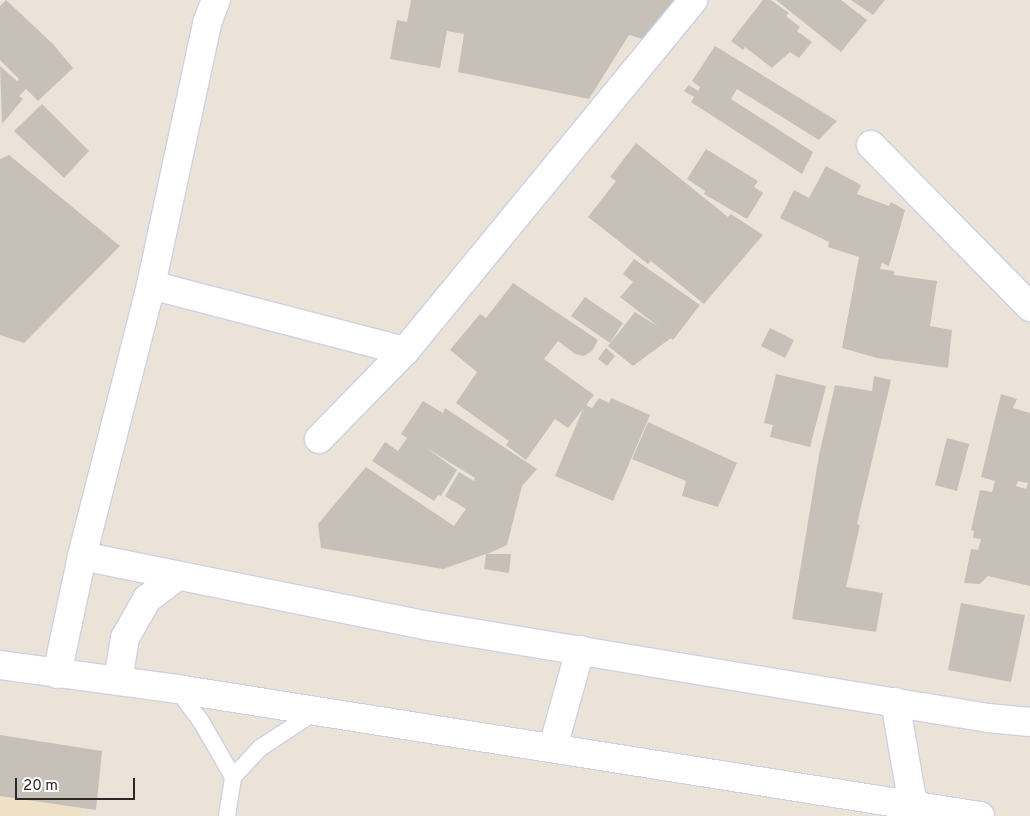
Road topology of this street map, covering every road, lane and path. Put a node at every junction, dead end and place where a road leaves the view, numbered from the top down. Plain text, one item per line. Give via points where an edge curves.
1 (216, 0) edge
2 (693, 0) edge
3 (871, 144) dead end
4 (151, 285) junction
5 (1030, 307) edge
6 (405, 351) junction
7 (319, 439) dead end
8 (82, 556) junction
9 (178, 576) junction
10 (580, 650) junction
11 (0, 665) edge
12 (57, 674) junction
13 (118, 681) junction
14 (177, 689) junction
15 (895, 702) junction
16 (318, 711) junction
17 (1030, 722) edge
18 (553, 747) junction
19 (233, 777) junction
20 (913, 805) junction
21 (227, 816) edge
22 (980, 816) edge

1 - 4 street via 207,23
2 - 6 street
3 - 5 street
4 - 6 street
4 - 8 street
6 - 7 street
8 - 9 street
8 - 12 street
9 - 10 street via 430,626
9 - 13 street via 147,599 125,638
10 - 15 street
10 - 18 street
11 - 12 street
12 - 13 street
13 - 14 street
14 - 16 street
14 - 19 lane via 202,723
15 - 17 street
15 - 20 street
16 - 18 street
16 - 19 lane via 260,748
18 - 20 street
19 - 21 lane
20 - 22 street

